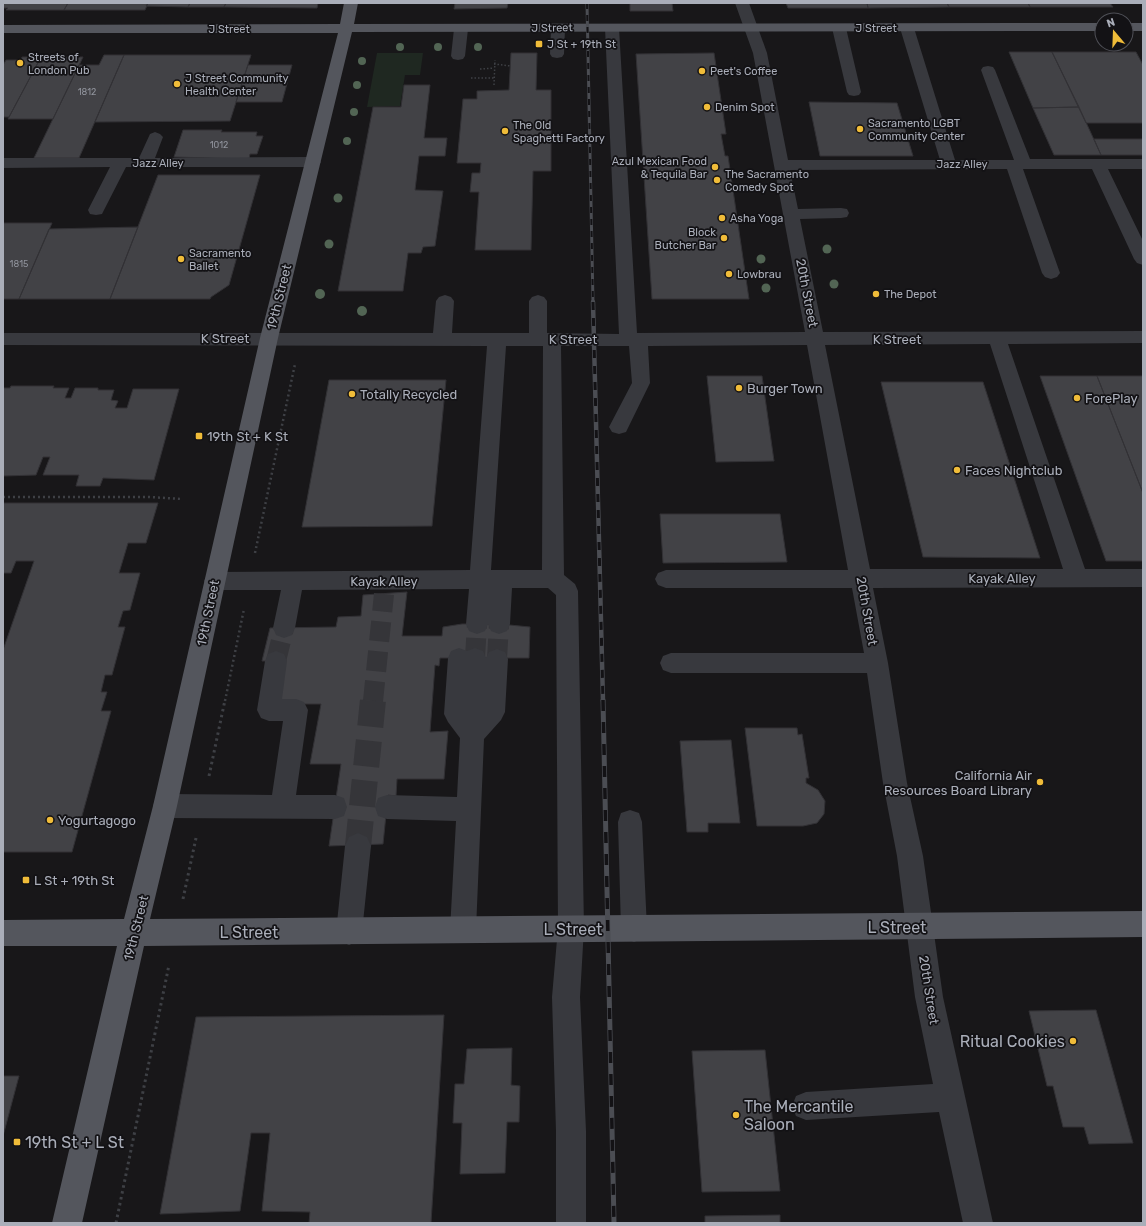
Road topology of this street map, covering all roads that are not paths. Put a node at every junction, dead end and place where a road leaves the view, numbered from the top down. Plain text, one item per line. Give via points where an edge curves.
1 (351, 3) edge
2 (742, 3) edge
3 (1094, 27) edge
4 (558, 28) junction
5 (612, 28) junction
6 (750, 28) junction
7 (839, 28) junction
8 (907, 28) junction
9 (3, 29) edge
10 (346, 29) junction
11 (461, 29) junction
12 (557, 54) dead end
13 (458, 56) dead end
14 (988, 70) dead end
15 (854, 92) dead end
16 (154, 137) dead end
17 (313, 162) junction
18 (3, 163) edge
19 (120, 163) junction
20 (145, 163) junction
21 (949, 164) junction
22 (1018, 164) junction
23 (1098, 164) junction
24 (1143, 164) edge
25 (782, 165) junction
26 (96, 210) dead end
27 (841, 213) dead end
28 (791, 214) junction
29 (1143, 259) edge
30 (1051, 273) dead end
31 (446, 301) dead end
32 (538, 301) dead end
33 (1143, 336) edge
34 (269, 338) junction
35 (997, 338) junction
36 (3, 339) edge
37 (545, 339) junction
38 (633, 339) junction
39 (815, 339) junction
40 (442, 340) junction
41 (497, 340) junction
42 (619, 427) dead end
43 (1077, 578) junction
44 (1143, 578) edge
45 (553, 579) junction
46 (666, 579) dead end
47 (861, 579) junction
48 (216, 581) junction
49 (473, 581) junction
50 (502, 581) junction
51 (293, 582) junction
52 (470, 624) tunnel mouth
53 (499, 624) tunnel mouth
54 (284, 628) tunnel mouth
55 (467, 658) tunnel mouth
56 (497, 659) tunnel mouth
57 (276, 661) tunnel mouth
58 (671, 662) dead end
59 (877, 663) junction
60 (472, 736) junction
61 (166, 806) junction
62 (282, 806) junction
63 (335, 807) dead end
64 (387, 807) dead end
65 (469, 809) junction
66 (630, 822) dead end
67 (358, 846) tunnel mouth
68 (1143, 925) edge
69 (920, 927) junction
70 (571, 928) junction
71 (634, 929) junction
72 (463, 930) junction
73 (134, 932) junction
74 (349, 932) junction
75 (3, 933) edge
76 (951, 1097) junction
77 (806, 1106) dead end
78 (67, 1223) edge
79 (570, 1223) edge
80 (978, 1223) edge

1 - 10 main road, 19th Street
2 - 6 street, 20th Street
3 - 8 main road, J Street
4 - 5 main road, J Street
4 - 11 main road, J Street
4 - 12 street
5 - 6 main road, J Street
5 - 38 street
6 - 7 main road, J Street
6 - 25 street, 20th Street via 760,53
7 - 8 main road, J Street
7 - 15 street
8 - 21 street
9 - 10 main road, J Street
10 - 11 main road, J Street
10 - 17 main road, 19th Street
11 - 13 street
14 - 22 street
16 - 20 street
17 - 20 street, Jazz Alley
17 - 34 main road, 19th Street
18 - 19 street, Jazz Alley
19 - 20 street, Jazz Alley
19 - 26 street
21 - 22 street, Jazz Alley
21 - 25 street, Jazz Alley
22 - 23 street, Jazz Alley
22 - 30 street
23 - 24 street, Jazz Alley
23 - 29 street
25 - 28 street, 20th Street
27 - 28 street
28 - 39 street, 20th Street
31 - 40 street
32 - 37 street
33 - 35 street, K Street
34 - 36 street, K Street
34 - 40 street, K Street
34 - 48 main road, 19th Street
35 - 39 street, K Street
35 - 43 street
37 - 38 street, K Street
37 - 41 street, K Street
37 - 45 street
38 - 39 street, K Street
38 - 42 street via 641,383
39 - 47 street, 20th Street
40 - 41 street, K Street
41 - 49 street
43 - 44 street, Kayak Alley
43 - 47 street, Kayak Alley
45 - 50 street, Kayak Alley
45 - 70 street via 567,591
46 - 47 street, Kayak Alley
47 - 59 street, 20th Street
48 - 51 street, Kayak Alley
48 - 61 main road, 19th Street
49 - 50 street, Kayak Alley
49 - 51 street, Kayak Alley via 385,588
49 - 52 street
50 - 53 street
51 - 54 street
55 - 60 street via 456,714
56 - 60 street via 493,712
57 - 62 street via 269,710 296,710
58 - 59 street
59 - 69 street, 20th Street
60 - 65 street
61 - 62 street
61 - 73 main road, 19th Street
62 - 63 street
64 - 65 street
65 - 72 street
66 - 71 street
67 - 74 street
68 - 69 main road, L Street
69 - 71 main road, L Street
69 - 76 street, 20th Street via 929,997
70 - 71 main road, L Street
70 - 72 main road, L Street
70 - 79 street via 566,997 571,1131
72 - 74 main road, L Street
73 - 74 main road, L Street
73 - 75 main road, L Street
73 - 78 main road, 19th Street
76 - 77 street
76 - 80 street, 20th Street

